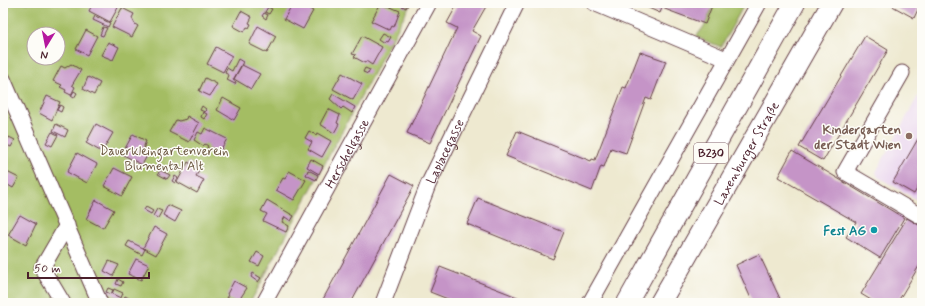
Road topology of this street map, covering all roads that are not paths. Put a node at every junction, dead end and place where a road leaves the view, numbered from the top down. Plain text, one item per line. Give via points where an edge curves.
1 (429, 3) edge
2 (517, 3) edge
3 (594, 3) edge
4 (759, 3) edge
5 (795, 3) edge
6 (832, 3) edge
7 (726, 59) junction
8 (902, 73) dead end
9 (3, 79) edge
10 (922, 217) edge
11 (67, 225) junction
12 (63, 303) edge
13 (100, 303) edge
14 (264, 303) edge
15 (383, 303) edge
16 (590, 303) edge
17 (627, 303) edge
18 (660, 303) edge

1 - 14 street, Herschelgasse
2 - 15 street, Laplacegasse via 428,185
3 - 7 street
4 - 7 street
5 - 17 main road, B230
6 - 18 main road, Laxenburger Straße / B230
7 - 16 street
8 - 10 street via 845,172
9 - 11 street
11 - 12 street via 42,268
11 - 13 street

